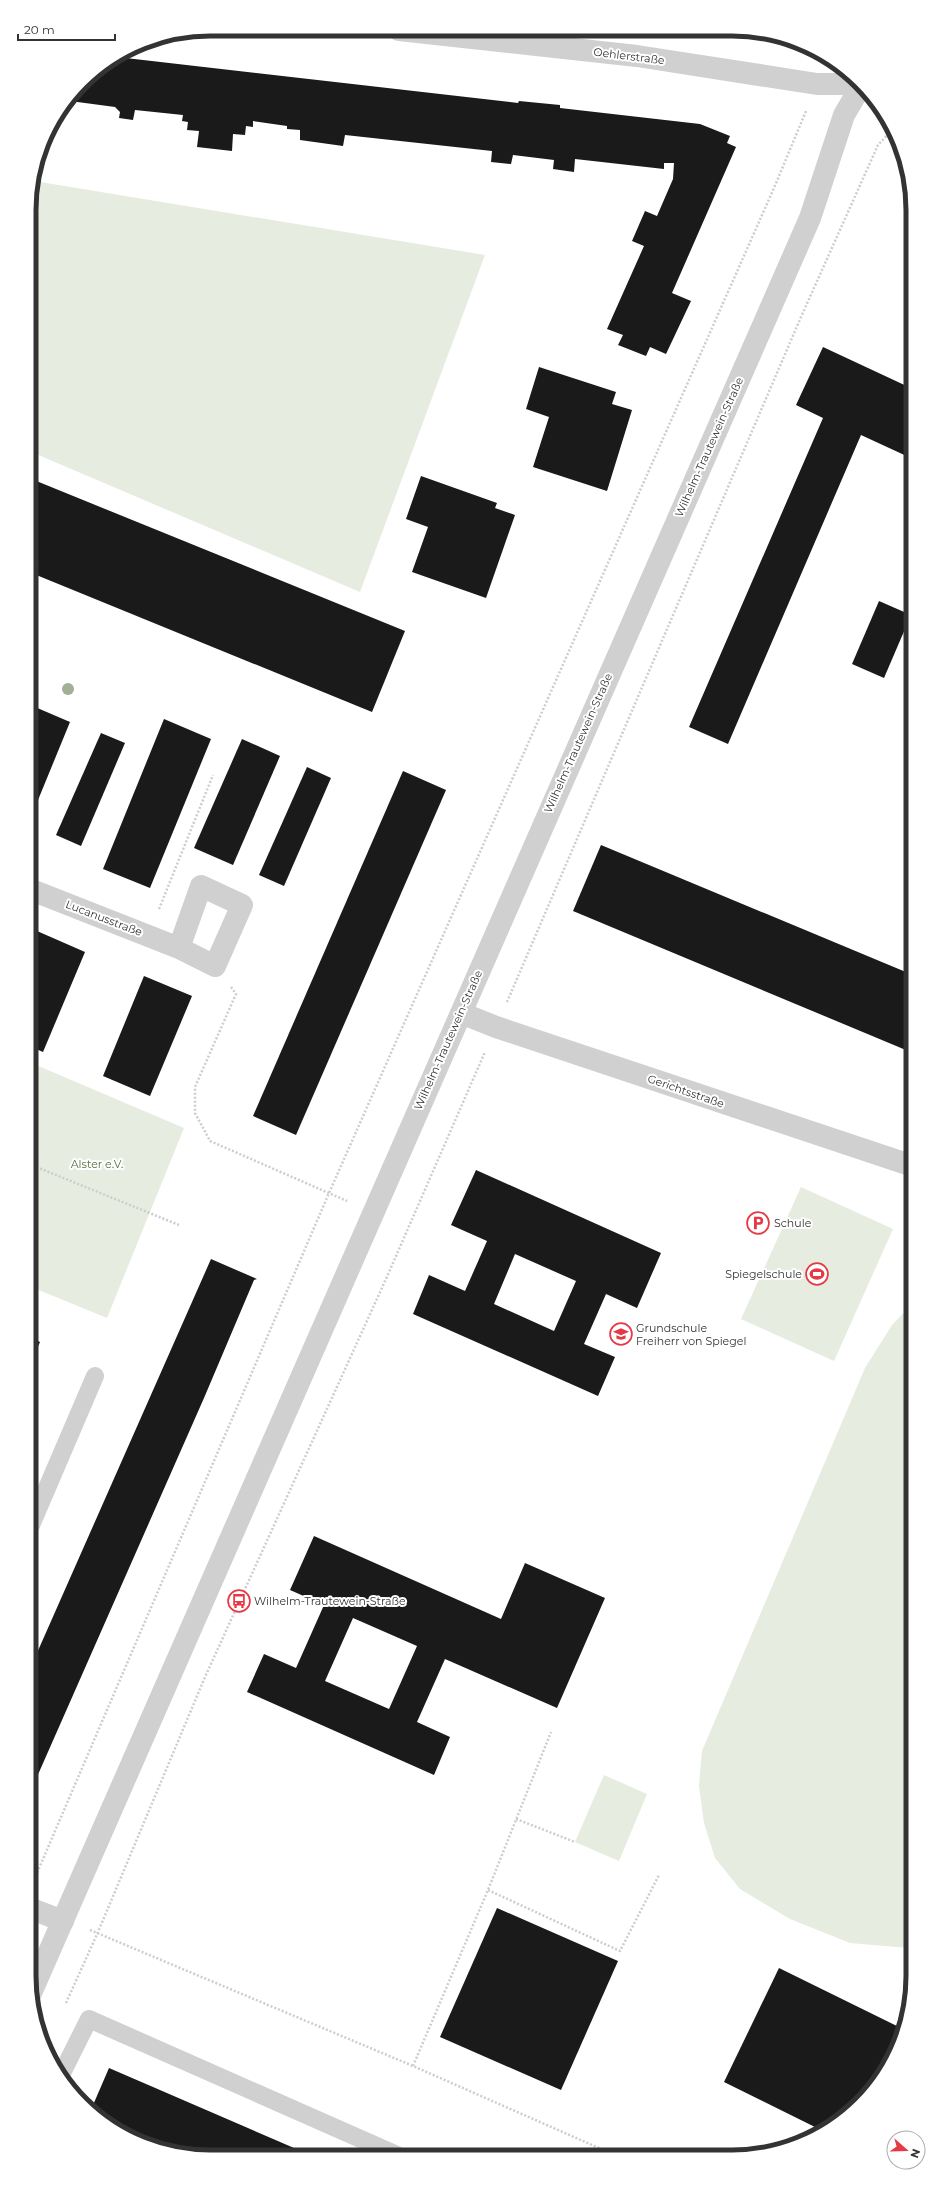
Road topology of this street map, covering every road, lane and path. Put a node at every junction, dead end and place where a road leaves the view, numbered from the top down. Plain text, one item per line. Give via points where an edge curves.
1 (454, 36) edge
2 (817, 84) junction
3 (853, 85) edge
4 (858, 90) edge
5 (888, 134) edge
6 (213, 774) dead end
7 (36, 892) edge
8 (148, 936) junction
9 (179, 948) junction
10 (216, 966) junction
11 (461, 1013) junction
12 (496, 1028) junction
13 (906, 1164) edge
14 (36, 1167) edge
15 (329, 1193) junction
16 (373, 1212) junction
17 (179, 1225) dead end
18 (95, 1376) dead end
19 (36, 1514) edge
20 (551, 1732) dead end
21 (516, 1819) junction
22 (575, 1842) dead end
23 (36, 1875) edge
24 (659, 1875) dead end
25 (488, 1890) junction
26 (36, 1911) edge
27 (63, 1921) junction
28 (98, 1932) junction
29 (36, 1982) edge
30 (66, 2004) dead end
31 (413, 2066) junction
32 (63, 2070) edge
33 (386, 2150) edge
34 (603, 2150) edge

1 - 2 street, Oehlerstraße via 637,56
2 - 3 street, Oehlerstraße
2 - 15 path via 771,196
4 - 11 street, Wilhelm-Trautewein-Straße via 844,115 810,218
5 - 12 path via 878,145 811,296
6 - 8 path
7 - 8 street, Lucanusstraße
8 - 9 street, Lucanusstraße
9 - 10 street, Lucanusstraße
9 - 10 street via 202,886 242,905
10 - 15 path via 236,994 195,1087 195,1113 210,1141
11 - 12 street, Gerichtsstraße
11 - 16 street, Wilhelm-Trautewein-Straße
12 - 13 street, Gerichtsstraße
12 - 28 path via 206,1677
14 - 17 path
15 - 16 path
15 - 23 path
16 - 27 street, Wilhelm-Trautewein-Straße
18 - 19 lane
20 - 21 path
21 - 22 path
21 - 25 path
24 - 25 path via 620,1951
25 - 31 path
26 - 27 street
27 - 28 path
27 - 29 street, Wilhelm-Trautewein-Straße
28 - 30 path
28 - 31 path
31 - 34 path
32 - 33 lane via 89,2019

